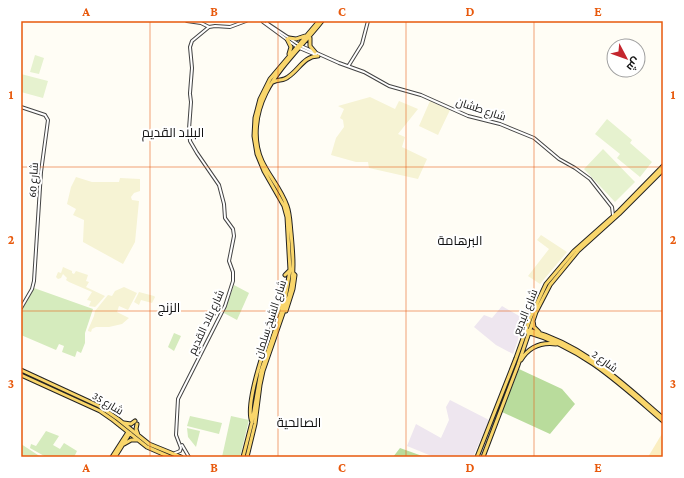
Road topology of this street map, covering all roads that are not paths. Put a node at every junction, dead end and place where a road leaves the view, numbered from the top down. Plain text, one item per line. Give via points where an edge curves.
1 (187, 21) edge
2 (246, 21) edge
3 (264, 21) edge
4 (319, 21) edge
5 (322, 21) edge
6 (368, 21) edge
7 (209, 27) junction
8 (312, 33) junction
9 (308, 34) junction
10 (288, 39) junction
11 (299, 46) junction
12 (315, 52) junction
13 (318, 56) junction
14 (288, 57) junction
15 (325, 57) junction
16 (349, 66) junction
17 (270, 86) junction
18 (21, 107) edge
19 (663, 166) edge
20 (663, 170) edge
21 (612, 207) junction
22 (622, 208) junction
23 (612, 217) junction
24 (293, 250) junction
25 (294, 265) junction
26 (290, 270) junction
27 (285, 275) dead end
28 (21, 308) edge
29 (533, 321) junction
30 (528, 331) junction
31 (540, 333) junction
32 (562, 346) junction
33 (518, 364) junction
34 (21, 370) edge
35 (21, 375) edge
36 (663, 418) edge
37 (123, 423) junction
38 (119, 424) junction
39 (130, 432) junction
40 (177, 437) junction
41 (123, 439) junction
42 (139, 439) junction
43 (123, 444) junction
44 (171, 455) edge
45 (112, 457) edge
46 (115, 457) edge
47 (181, 457) edge
48 (189, 457) edge
49 (244, 457) edge
50 (247, 457) edge
51 (477, 457) edge
52 (483, 457) edge

1 - 7 street
2 - 7 street via 230,28
3 - 10 street
4 - 9 main road, شارع الشيخ سلمان
5 - 8 main road, شارع الشيخ سلمان
6 - 16 street via 362,44
7 - 40 street, شارع بلاد القديم via 190,44 192,70 189,129 196,154 219,185 225,218 234,231 229,261 233,278 225,306 179,397
8 - 11 main road, شارع الشيخ سلمان
8 - 12 main road via 309,43
9 - 10 main road
9 - 11 main road, شارع الشيخ سلمان
10 - 11 street
10 - 14 main road via 291,47
11 - 12 street, شارع طشان
11 - 13 street, شارع طشان
11 - 14 main road, شارع الشيخ سلمان
11 - 17 main road, شارع الشيخ سلمان
12 - 15 street, شارع طشان
13 - 15 street, شارع طشان
13 - 17 main road via 310,58 287,78 276,80
14 - 26 main road, شارع الشيخ سلمان via 270,79 262,94 255,118 254,145 287,217
15 - 16 street, شارع طشان
16 - 21 street, شارع طشان via 389,86 421,95 468,116 500,124 534,138 559,159 586,175
17 - 24 main road, شارع الشيخ سلمان via 258,118 257,145 262,161 287,205
18 - 28 street, شارع 60 via 42,114 47,123 34,281
19 - 22 main road, شارع البديع
20 - 29 main road, شارع البديع via 581,248 556,276 543,296
21 - 22 street via 617,210
21 - 23 street
22 - 23 main road, شارع البديع
23 - 30 main road, شارع البديع via 577,248 549,280
24 - 25 main road, شارع الشيخ سلمان
24 - 25 main road via 297,254
25 - 50 main road, شارع الشيخ سلمان via 295,281 272,352 268,355
26 - 27 main road
26 - 49 main road, شارع الشيخ سلمان via 286,294 255,380 250,415 252,422
29 - 30 main road, شارع البديع
29 - 31 main road via 534,327
30 - 31 main road, شارع 2
30 - 32 main road, شارع 2
30 - 33 main road, شارع البديع
30 - 51 main road, شارع البديع
31 - 36 main road, شارع 2 via 601,365
32 - 33 main road via 537,346 527,352
32 - 36 main road, شارع 2 via 603,370
33 - 52 main road, شارع البديع
34 - 37 main road, شارع 35 via 99,406
35 - 38 main road, شارع 35 via 93,408
37 - 39 main road, شارع 35
37 - 42 main road via 136,423
38 - 39 main road, شارع 35
38 - 41 main road via 124,433
39 - 41 main road
39 - 42 main road, شارع 35
39 - 43 main road
40 - 44 street, شارع بلاد القديم via 181,450
40 - 48 street
41 - 45 main road
42 - 43 main road
42 - 44 main road, شارع 35 via 151,450
43 - 46 main road
44 - 47 main road, شارع 35

